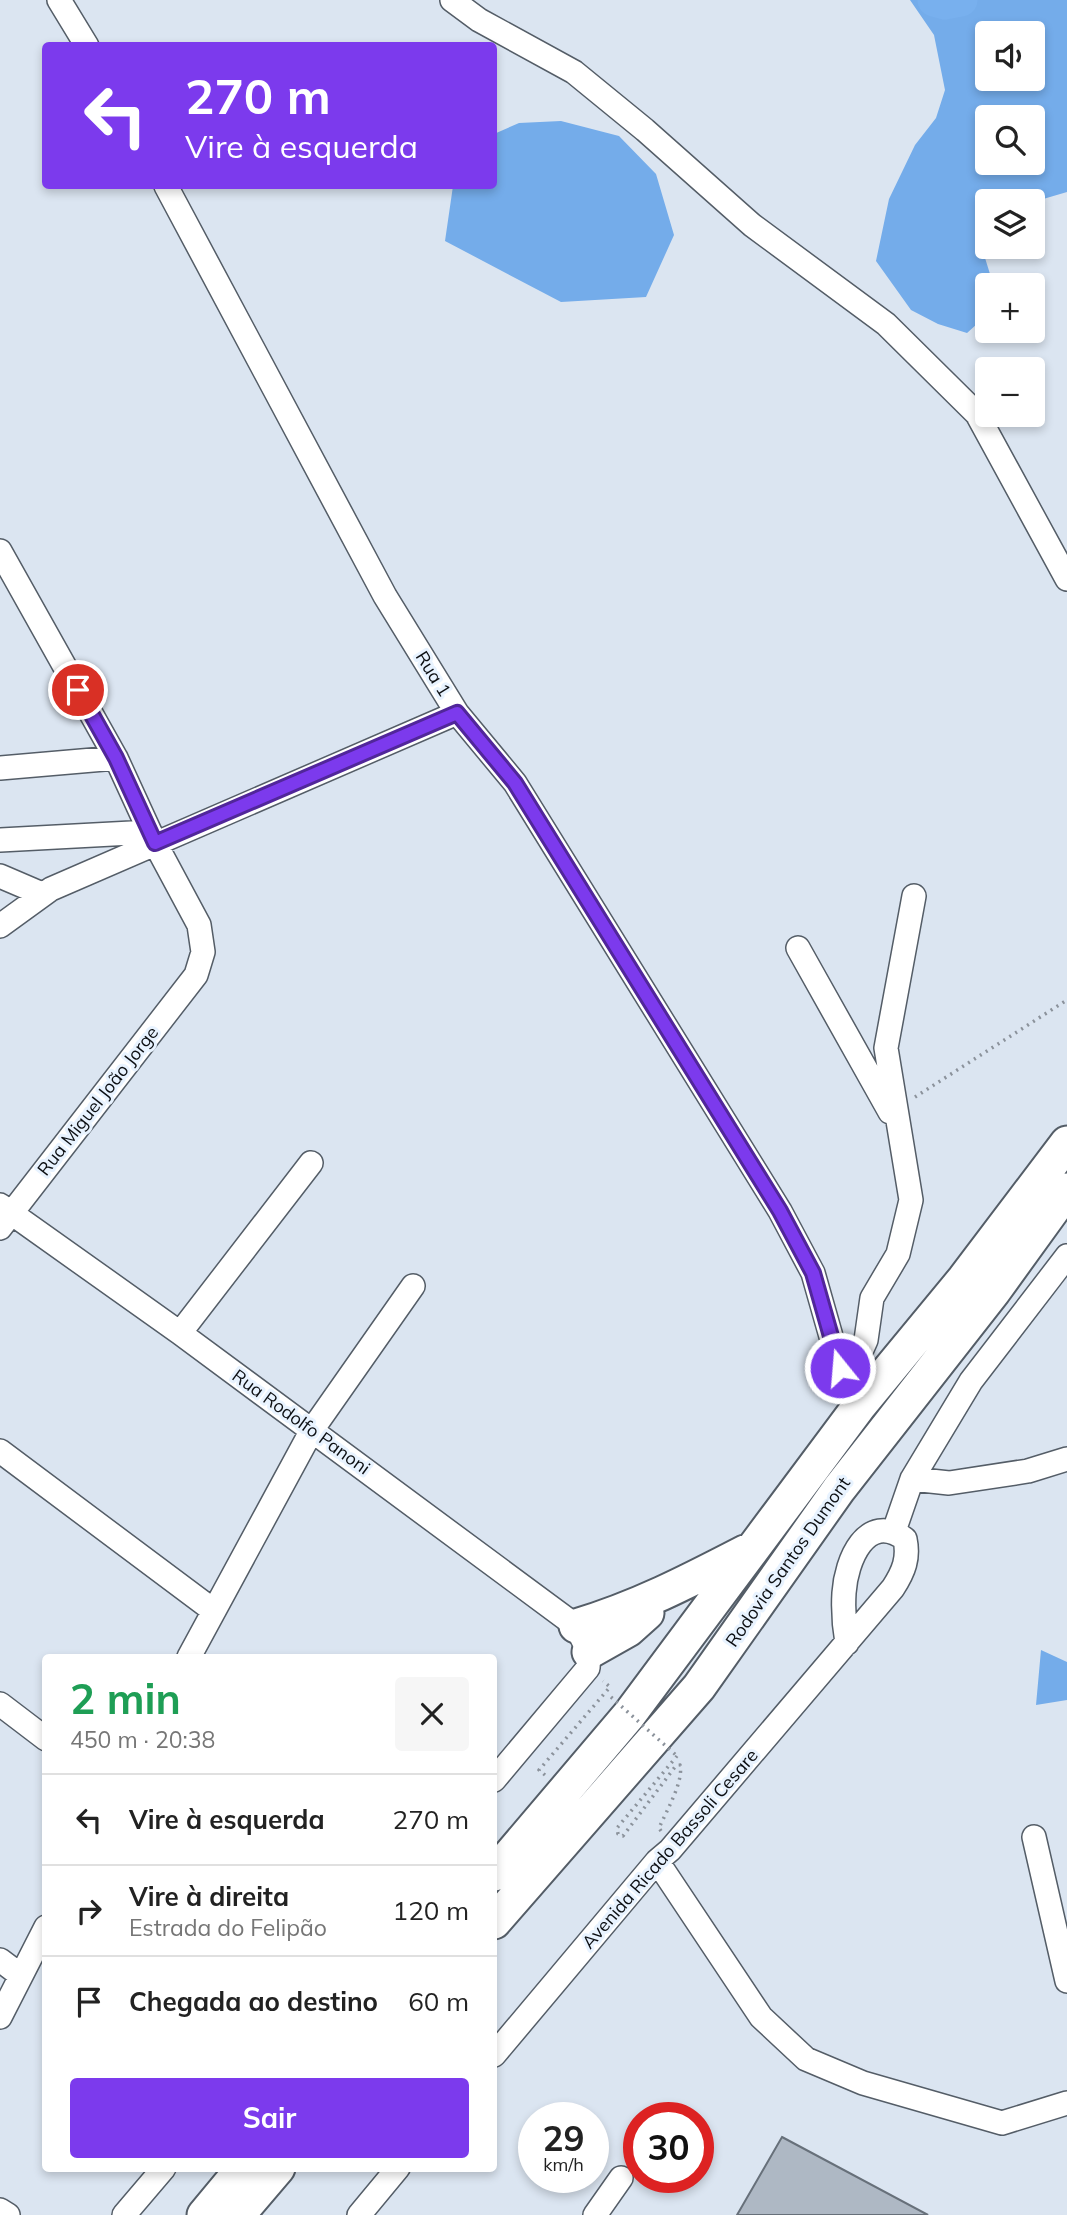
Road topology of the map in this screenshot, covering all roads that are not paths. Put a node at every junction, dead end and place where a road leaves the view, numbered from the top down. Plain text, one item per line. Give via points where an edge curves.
1 (59, 0) edge
2 (452, 0) edge
3 (85, 42) edge
4 (168, 189) edge
5 (1, 553) edge
6 (1067, 579) edge
7 (457, 713) junction
8 (116, 758) junction
9 (0, 768) edge
10 (153, 838) junction
11 (0, 840) edge
12 (0, 876) edge
13 (42, 894) junction
14 (914, 896) dead end
15 (0, 926) edge
16 (798, 948) dead end
17 (897, 1118) junction
18 (1067, 1143) edge
19 (311, 1163) dead end
20 (1067, 1190) edge
21 (4, 1215) edge
22 (1067, 1256) edge
23 (413, 1286) dead end
24 (180, 1333) junction
25 (312, 1430) junction
26 (0, 1451) edge
27 (1067, 1460) edge
28 (912, 1479) junction
29 (894, 1531) junction
30 (757, 1545) junction
31 (214, 1611) junction
32 (847, 1643) junction
33 (584, 1649) junction
34 (191, 1654) edge
35 (0, 1704) edge
36 (42, 1736) edge
37 (497, 1776) edge
38 (1034, 1837) dead end
39 (663, 1856) junction
40 (497, 1870) edge
41 (497, 1919) edge
42 (42, 1934) edge
43 (0, 1960) edge
44 (20, 1975) junction
45 (1067, 1981) edge
46 (0, 2017) edge
47 (497, 2051) edge
48 (1067, 2103) edge
49 (161, 2172) edge
50 (240, 2172) edge
51 (275, 2172) edge
52 (395, 2172) edge
53 (621, 2178) dead end
54 (0, 2210) edge
55 (8, 2215) edge
56 (124, 2215) edge
57 (204, 2215) edge
58 (238, 2215) edge
59 (359, 2215) edge
60 (595, 2215) edge

1 - 3 street
2 - 6 street via 574,72 752,225 886,324 977,414
4 - 7 street, Rua 1 via 385,596
5 - 8 street
7 - 10 street
7 - 17 street, Rua 1 via 515,783 780,1211 813,1273 840,1368 858,1358 866,1340 872,1298 898,1254 911,1200
8 - 9 street
8 - 10 street
10 - 11 street
10 - 13 street
10 - 21 street, Rua Miguel João Jorge via 199,925 203,952 196,975
12 - 13 street
13 - 15 street
14 - 17 street via 886,1048
16 - 17 street
18 - 30 highway, Rodovia Santos Dumont via 860,1405
19 - 24 street
20 - 41 highway, Rodovia Santos Dumont via 994,1292 839,1489 699,1687
21 - 24 street, Rua Rodolfo Panoni
22 - 28 street via 971,1381
23 - 25 street
24 - 25 street, Rua Rodolfo Panoni
25 - 31 street
25 - 33 street, Rua Rodolfo Panoni
26 - 31 street
27 - 28 street via 949,1483
28 - 29 street
29 - 32 street, Avenida Ricado Bassoli Cesare via 905,1538 904,1571
29 - 32 street via 869,1533 850,1562 844,1590
30 - 33 highway via 672,1591 628,1630
30 - 40 highway, Rodovia Santos Dumont via 629,1715
31 - 34 street
32 - 39 street, Avenida Ricado Bassoli Cesare
33 - 37 street
35 - 36 street
38 - 45 street
39 - 47 street, Avenida Ricado Bassoli Cesare
39 - 48 street via 761,2017 806,2059 863,2082 1002,2123
42 - 44 street
43 - 44 street
44 - 46 street
49 - 56 street
50 - 57 highway
51 - 58 highway
52 - 59 street
53 - 60 street
54 - 55 street

